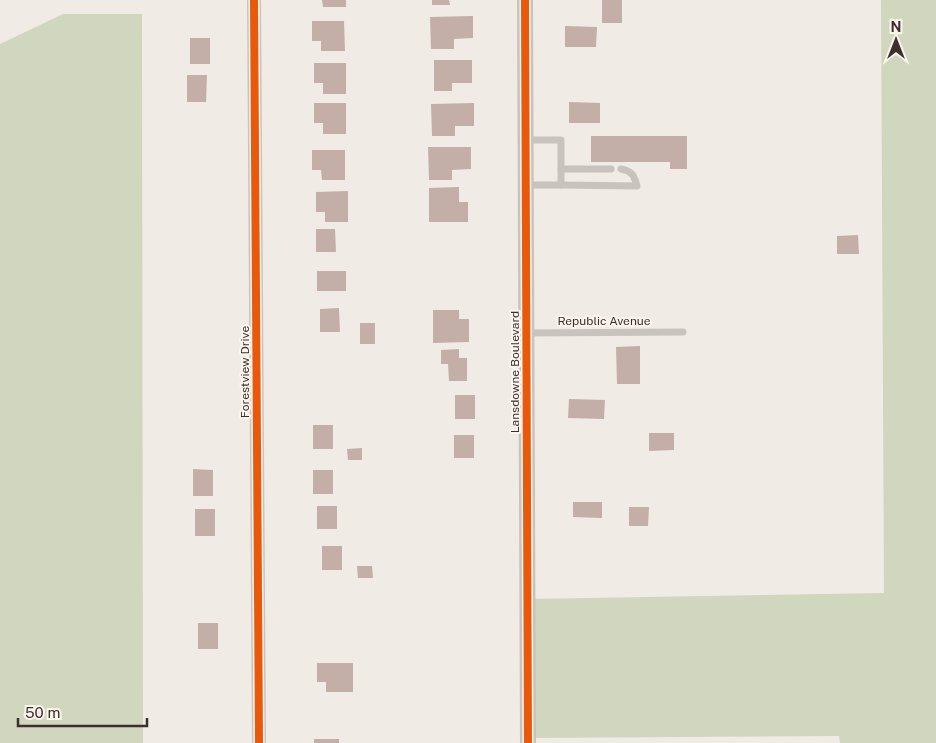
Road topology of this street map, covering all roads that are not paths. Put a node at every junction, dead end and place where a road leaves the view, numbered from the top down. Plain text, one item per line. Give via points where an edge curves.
1 (254, 0) edge
2 (525, 0) edge
3 (526, 140) junction
4 (561, 169) junction
5 (611, 169) dead end
6 (621, 169) dead end
7 (560, 185) junction
8 (526, 186) junction
9 (526, 332) junction
10 (683, 332) dead end
11 (258, 743) edge
12 (528, 743) edge

1 - 11 street, Forestview Drive
2 - 3 street, Lansdowne Boulevard
3 - 4 lane via 561,140
3 - 8 street, Lansdowne Boulevard
4 - 5 lane
4 - 7 lane
6 - 7 lane via 629,170 638,186
7 - 8 lane
8 - 9 street, Lansdowne Boulevard
9 - 10 lane, Republic Avenue
9 - 12 street, Lansdowne Boulevard

